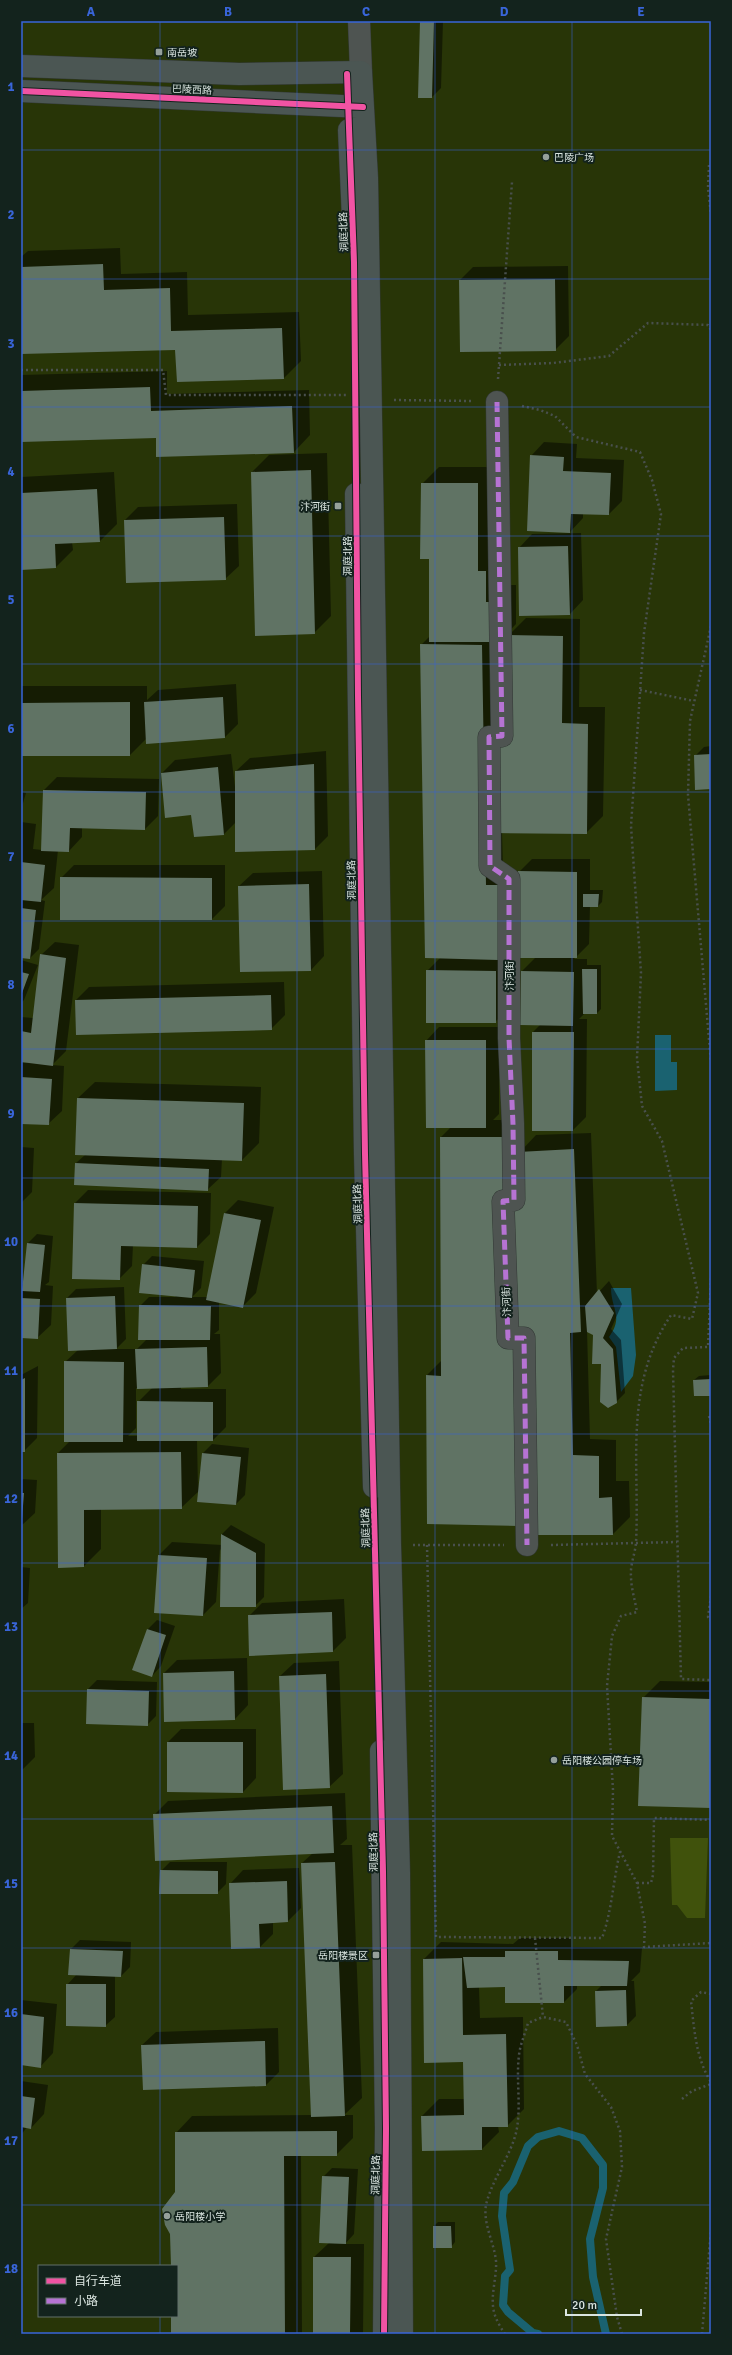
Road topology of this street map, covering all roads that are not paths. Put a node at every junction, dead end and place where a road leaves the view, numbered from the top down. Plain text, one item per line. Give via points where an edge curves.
1 (359, 21) edge
2 (21, 66) edge
3 (354, 73) junction
4 (21, 91) edge
5 (356, 107) junction
6 (362, 398) junction
7 (497, 402) road end
8 (527, 1545) dead end
9 (384, 2334) edge
10 (402, 2334) edge

1 - 3 street
2 - 3 main road, 巴陵西路 via 239,74
3 - 5 main road, 洞庭北路
4 - 5 main road, 巴陵西路
5 - 6 main road, 洞庭北路 via 354,262
6 - 9 main road, 洞庭北路 via 358,696 365,1146 383,1871 386,2128
6 - 10 main road, 洞庭北路 via 399,1873
7 - 8 street, 汴河街 via 502,736 489,737 490,866 509,879 508,1038 514,1200 503,1201 508,1338 524,1338

